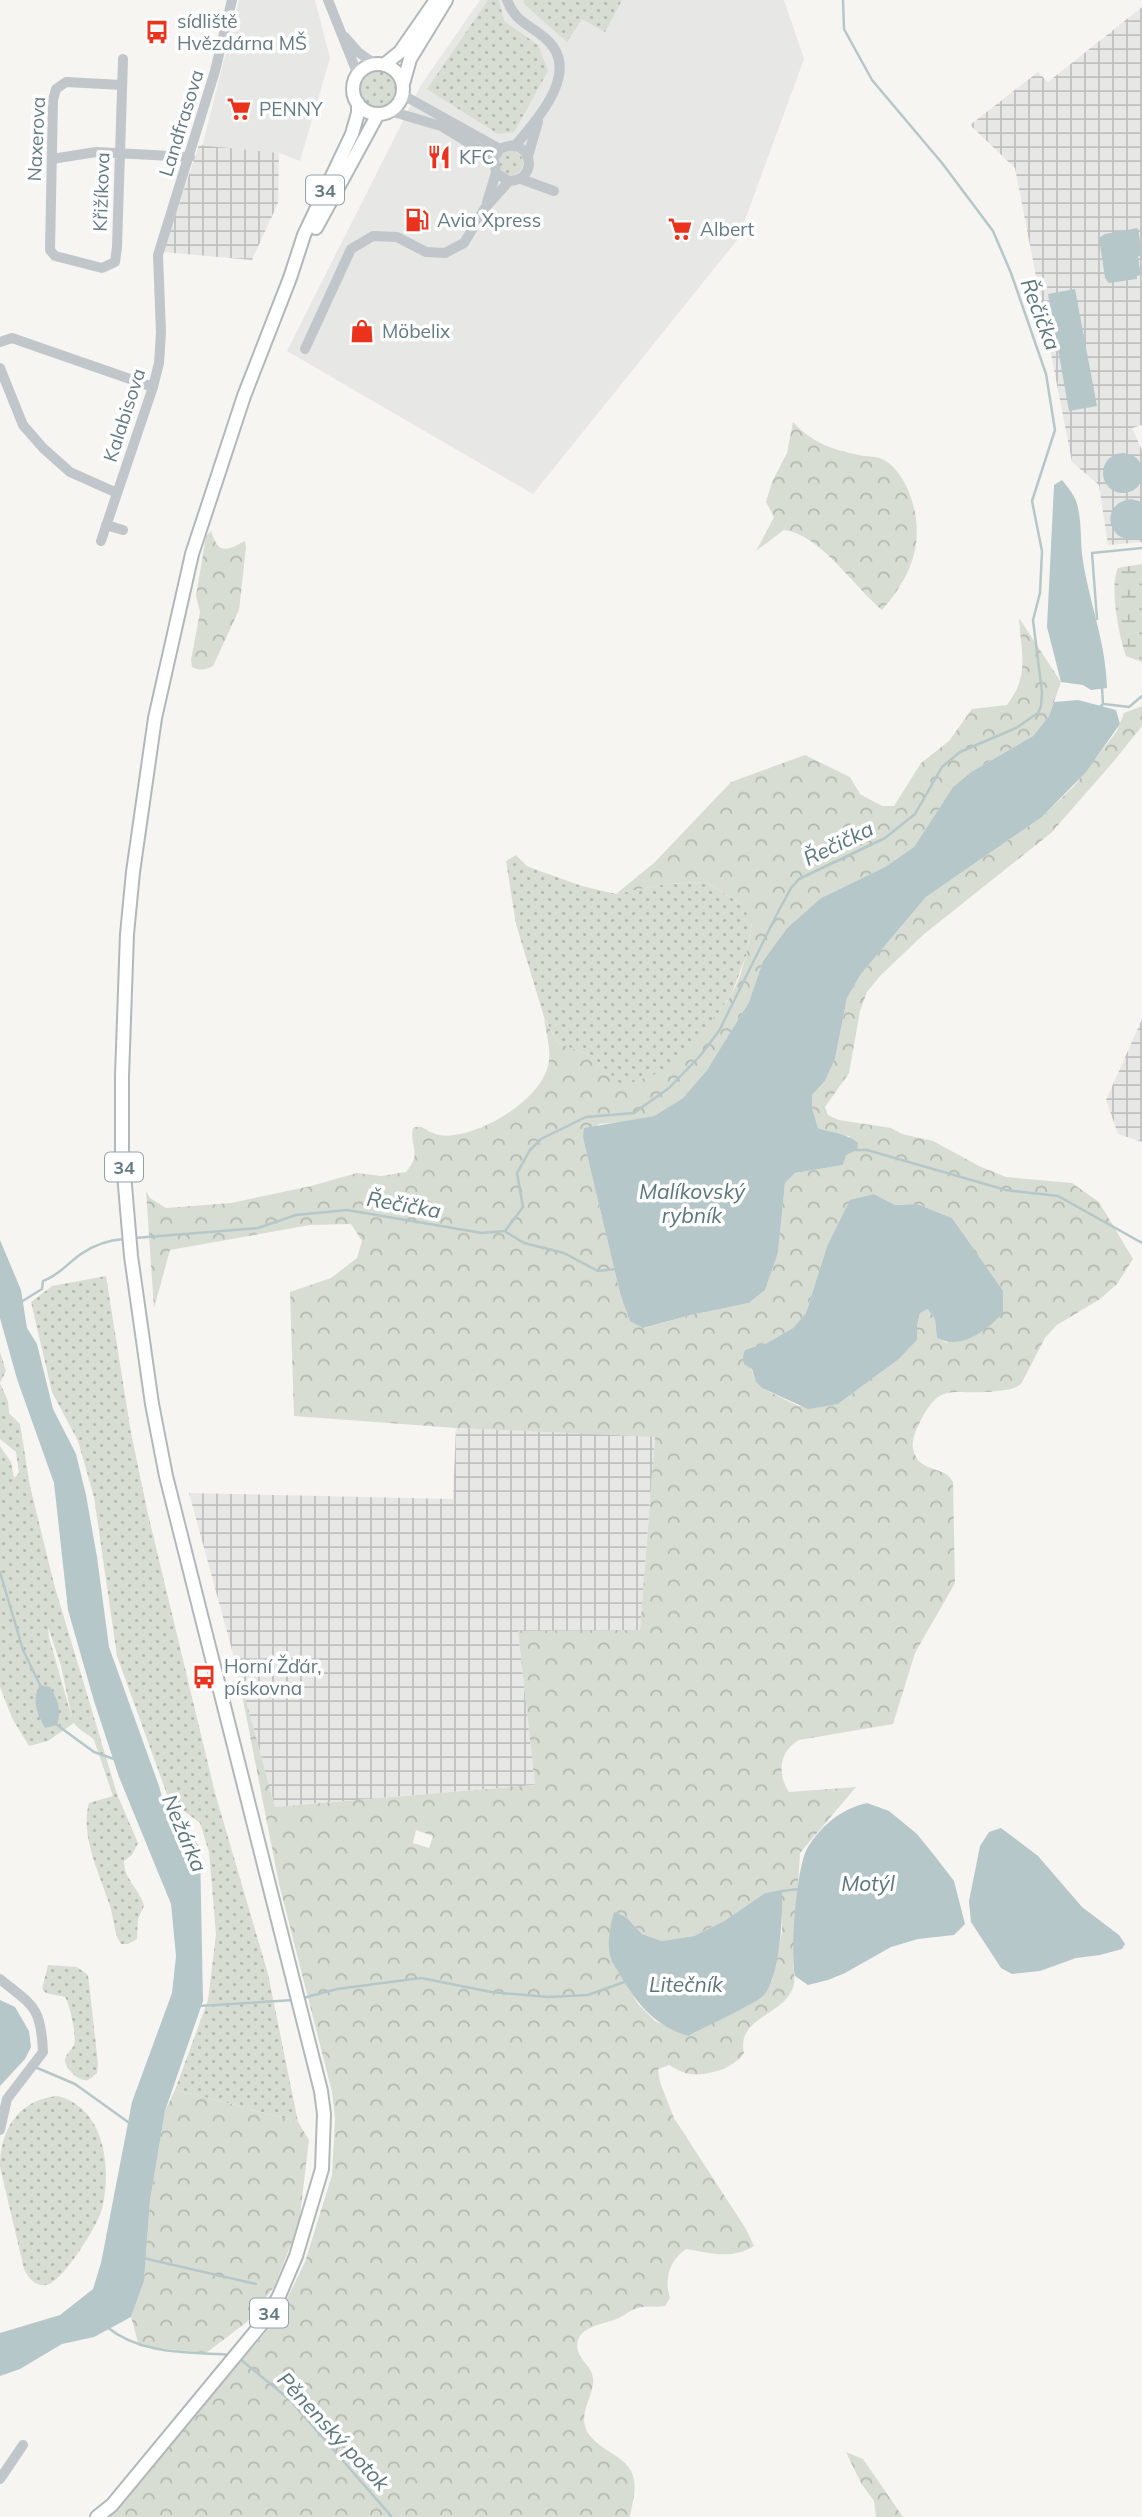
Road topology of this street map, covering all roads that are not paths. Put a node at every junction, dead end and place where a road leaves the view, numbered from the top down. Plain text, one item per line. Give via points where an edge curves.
1 (232, 0) edge
2 (328, 0) edge
3 (436, 0) edge
4 (446, 0) edge
5 (507, 0) edge
6 (341, 33) junction
7 (123, 59) dead end
8 (380, 64) junction
9 (358, 75) junction
10 (122, 85) junction
11 (403, 90) junction
12 (358, 103) junction
13 (384, 112) junction
14 (539, 117) junction
15 (515, 146) junction
16 (120, 154) junction
17 (497, 154) junction
18 (190, 157) junction
19 (52, 159) junction
20 (529, 162) junction
21 (496, 173) junction
22 (521, 179) junction
23 (509, 181) junction
24 (485, 208) junction
25 (158, 255) joint
26 (55, 256) joint
27 (290, 278) junction
28 (0, 342) edge
29 (305, 349) dead end
30 (0, 368) edge
31 (153, 387) junction
32 (117, 493) junction
33 (106, 525) junction
34 (123, 530) dead end
35 (101, 541) dead end
36 (0, 1979) edge
37 (0, 2130) edge
38 (23, 2445) dead end
39 (0, 2479) edge
40 (97, 2517) edge

1 - 18 street, Landfrasova
2 - 6 street
3 - 8 main road via 400,52
4 - 11 main road via 410,59
5 - 14 street via 517,20 556,48 561,62 560,78
6 - 8 street via 358,52
6 - 9 street
7 - 10 street, Křižíkova
8 - 9 main road
8 - 11 main road via 396,71
9 - 12 main road via 354,89
10 - 16 street, Křižíkova
10 - 19 street, Naxerova via 66,82 56,89
11 - 13 main road via 398,105
11 - 17 street
12 - 13 main road via 366,110
12 - 27 main road, 34 via 352,134 309,225
13 - 17 street via 441,126
13 - 27 main road, 34
14 - 15 street
14 - 20 street
15 - 17 street
15 - 20 street via 525,151
16 - 18 street
16 - 19 street via 96,152
16 - 26 street, Křižíkova via 115,262 102,268
17 - 21 street
18 - 25 street, Landfrasova
19 - 26 street, Naxerova via 49,246
20 - 22 street
20 - 22 street via 554,191
21 - 23 street
21 - 24 street
22 - 23 street
23 - 24 street
24 - 29 street via 464,243 445,253 426,252 397,237 373,236 351,249
25 - 31 street, Kalabisova via 161,333
27 - 40 main road, 34 via 191,554 155,718 127,934 122,1150 131,1255 163,1464 321,2091 324,2151 296,2256 265,2320 112,2505
28 - 31 street via 12,338
30 - 32 street via 23,425 43,448 71,472
31 - 32 street, Kalabisova
32 - 33 street, Kalabisova
33 - 34 street
33 - 35 street, Kalabisova
36 - 37 street via 35,2007 43,2029 44,2052 8,2099
38 - 39 street

